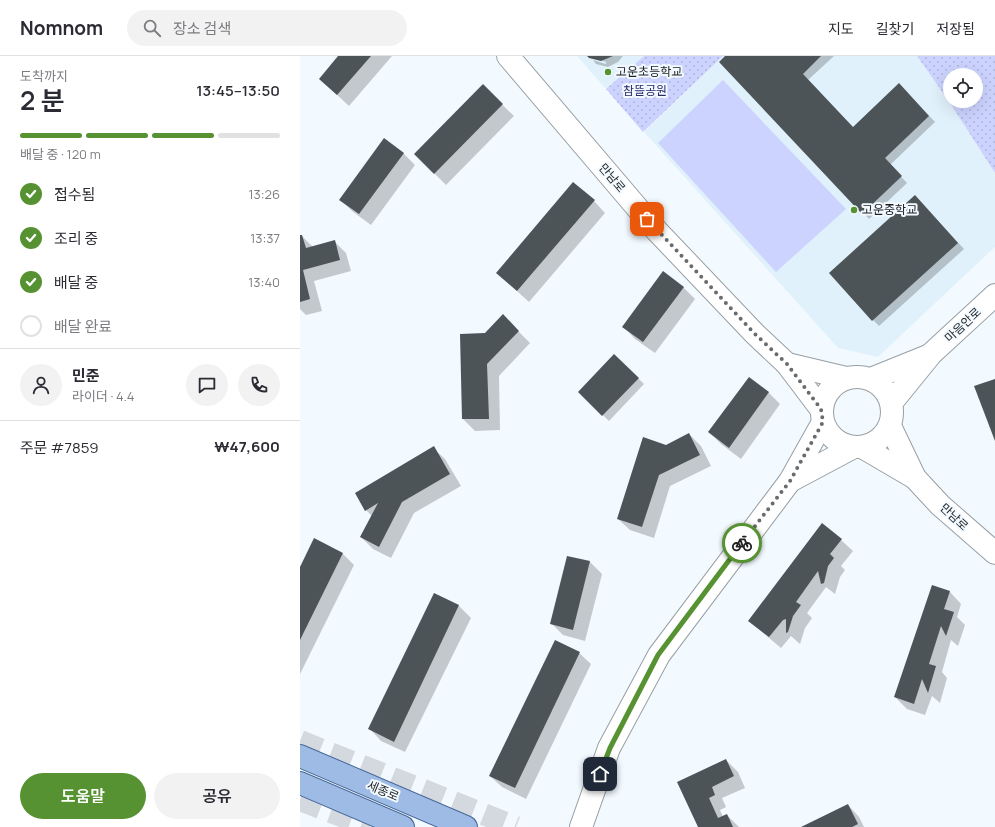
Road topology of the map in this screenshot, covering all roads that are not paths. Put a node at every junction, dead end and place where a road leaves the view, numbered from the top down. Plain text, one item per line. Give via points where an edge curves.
1 (508, 56) edge
2 (995, 295) edge
3 (931, 354) junction
4 (787, 364) junction
5 (846, 378) junction
6 (871, 379) junction
7 (892, 402) junction
8 (822, 415) junction
9 (890, 426) junction
10 (857, 447) junction
11 (915, 478) junction
12 (790, 481) junction
13 (995, 553) edge
14 (300, 756) edge
15 (300, 783) edge
16 (403, 827) edge
17 (466, 827) edge
18 (581, 827) edge

1 - 4 street, 만남로 via 657,231
2 - 3 street, 마음안로
3 - 6 street
3 - 7 street
4 - 5 street
4 - 8 street, 만남로
5 - 6 street via 859,376
5 - 8 street via 834,384 825,395
6 - 7 street via 884,388
7 - 9 street
8 - 10 street via 829,434 839,443
8 - 12 street
9 - 10 street via 874,444
9 - 11 street
10 - 11 street
10 - 12 street
11 - 13 street, 만남로 via 940,505
12 - 18 street via 658,655 610,748
14 - 17 main road, 세종로
15 - 16 main road

